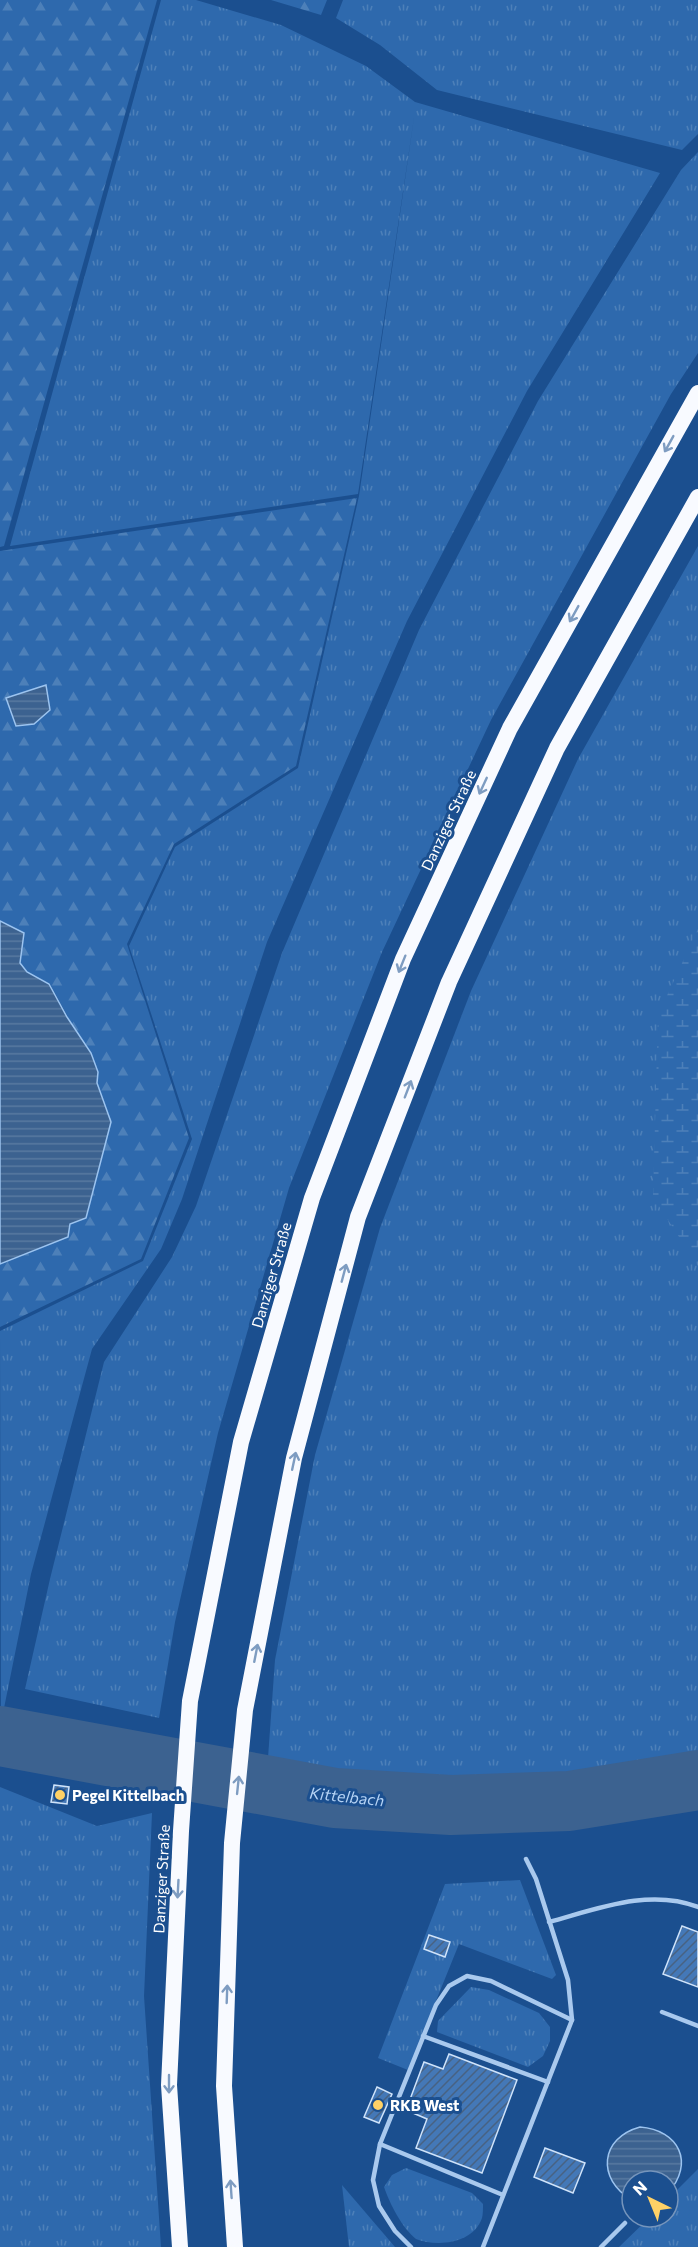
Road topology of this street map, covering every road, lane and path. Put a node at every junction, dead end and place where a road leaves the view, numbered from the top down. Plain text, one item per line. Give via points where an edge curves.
1 (698, 393) edge
2 (698, 497) edge
3 (526, 1859) dead end
4 (698, 1907) edge
5 (549, 1922) junction
6 (662, 2012) dead end
7 (572, 2020) junction
8 (698, 2026) edge
9 (423, 2036) junction
10 (548, 2082) junction
11 (380, 2144) junction
12 (503, 2195) junction
13 (620, 2228) edge
14 (180, 2247) edge
15 (235, 2247) edge
16 (411, 2247) edge
17 (483, 2247) edge
18 (601, 2247) edge

1 -> 14 highway, Danziger Straße via 510,728 403,959 312,1198 241,1442 190,1701 169,2085
15 -> 2 highway via 224,2086 232,1843 245,1710 294,1458 358,1217 449,981 557,748
3 - 5 lane
4 - 5 lane via 651,1899 619,1903
5 - 7 lane via 568,1980
6 - 8 lane
7 - 9 lane via 491,1981 467,1976 449,1986
7 - 10 lane
9 - 10 lane
9 - 11 lane
10 - 12 lane
11 - 12 lane
11 - 16 lane via 372,2180 379,2206
12 - 17 lane
13 - 18 lane

